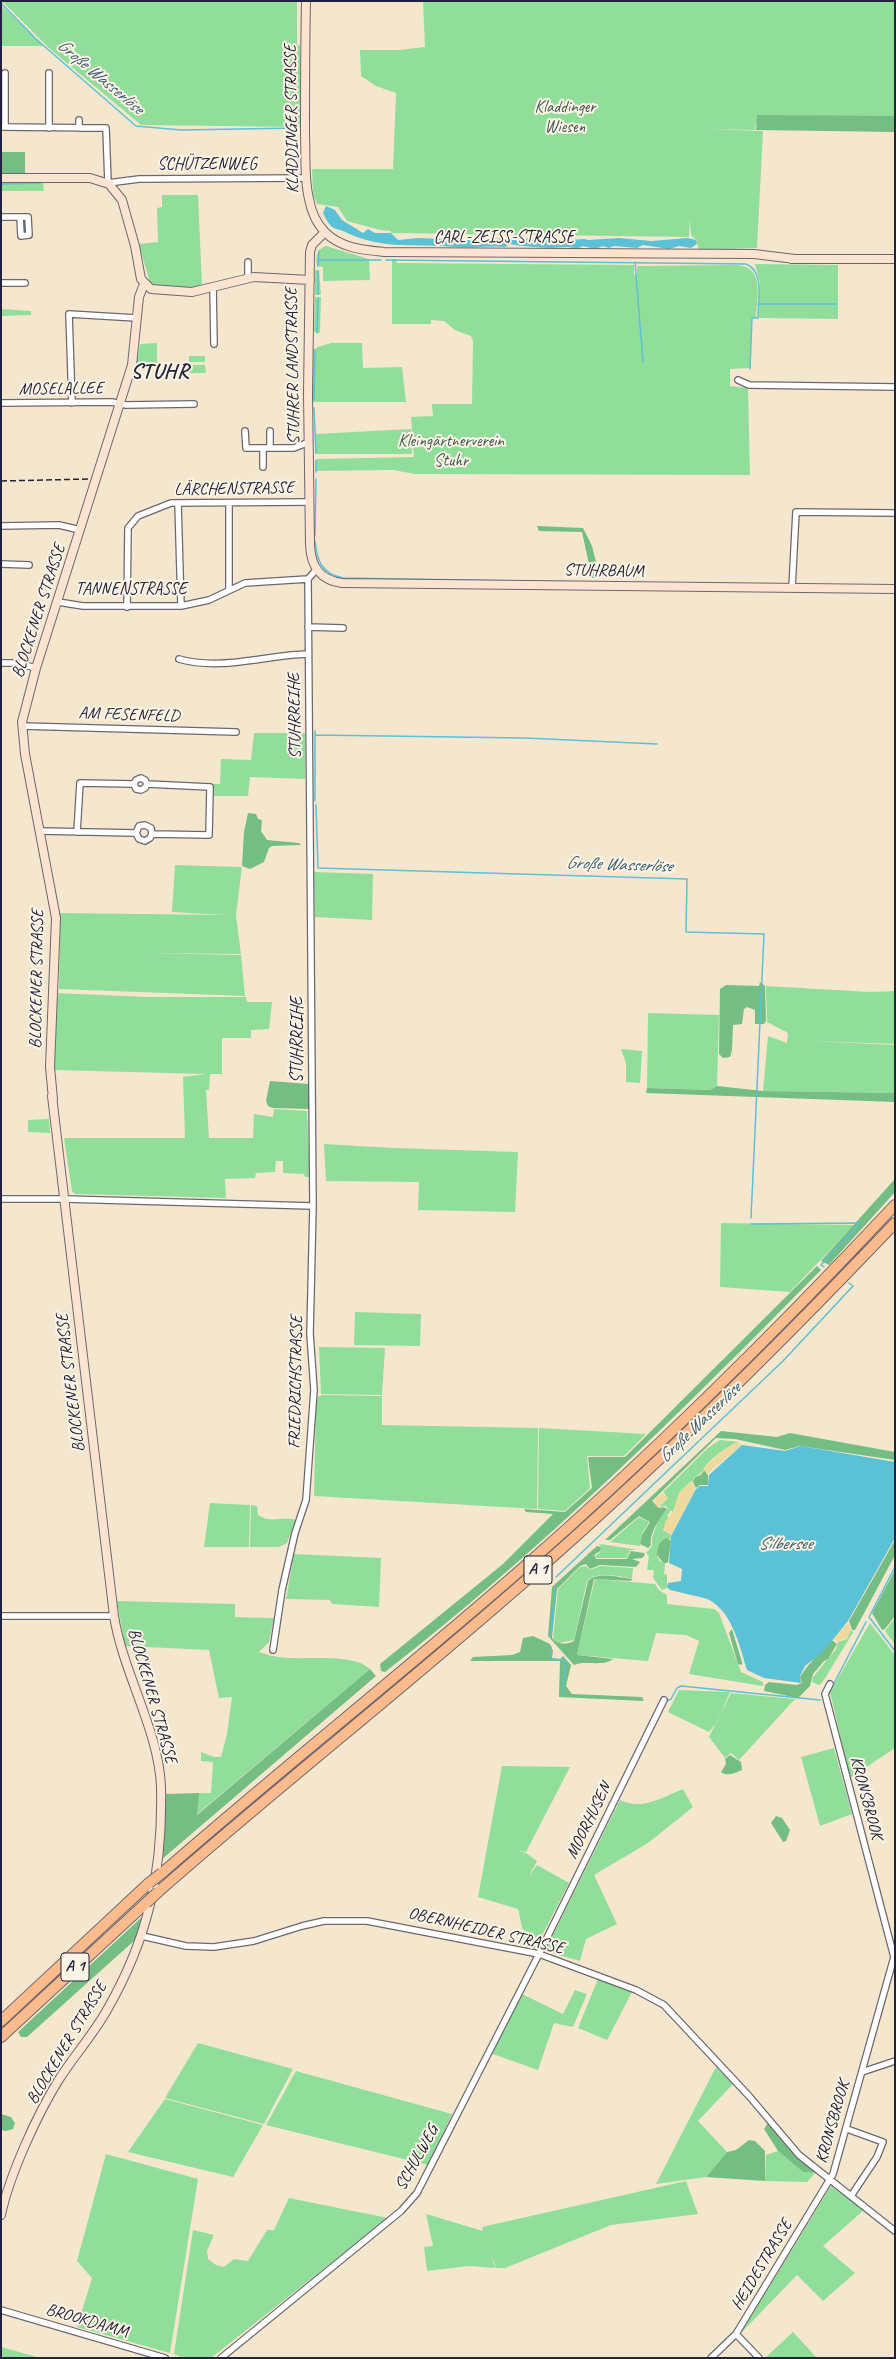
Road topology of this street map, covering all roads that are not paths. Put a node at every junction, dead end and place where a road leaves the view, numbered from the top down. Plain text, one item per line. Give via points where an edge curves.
1 (306, 1) edge
2 (5, 73) dead end
3 (49, 73) dead end
4 (79, 120) dead end
5 (3, 127) edge
6 (49, 128) junction
7 (79, 128) junction
8 (1, 178) edge
9 (306, 178) junction
10 (108, 183) junction
11 (1, 217) edge
12 (20, 217) dead end
13 (325, 232) junction
14 (895, 259) edge
15 (248, 262) dead end
16 (248, 278) junction
17 (310, 280) junction
18 (1, 283) edge
19 (26, 283) dead end
20 (144, 284) junction
21 (213, 287) junction
22 (136, 318) junction
23 (214, 344) dead end
24 (738, 380) dead end
25 (895, 387) edge
26 (1, 403) edge
27 (72, 403) junction
28 (120, 404) junction
29 (194, 404) dead end
30 (245, 431) dead end
31 (270, 431) dead end
32 (309, 442) junction
33 (263, 448) junction
34 (270, 448) junction
35 (263, 467) dead end
36 (309, 502) junction
37 (178, 503) junction
38 (229, 503) junction
39 (895, 513) edge
40 (1, 526) edge
41 (80, 530) junction
42 (1, 564) edge
43 (30, 565) dead end
44 (316, 570) junction
45 (308, 579) junction
46 (792, 588) junction
47 (229, 589) junction
48 (895, 589) edge
49 (58, 602) junction
50 (181, 606) junction
51 (126, 607) junction
52 (308, 627) junction
53 (343, 628) dead end
54 (308, 654) junction
55 (179, 659) dead end
56 (1, 663) edge
57 (36, 668) junction
58 (22, 726) junction
59 (236, 732) dead end
60 (134, 784) junction
61 (147, 784) junction
62 (40, 832) junction
63 (78, 832) junction
64 (136, 833) junction
65 (152, 834) junction
66 (1, 1199) edge
67 (66, 1199) junction
68 (895, 1205) edge
69 (313, 1206) junction
70 (895, 1223) edge
71 (1, 1616) edge
72 (114, 1616) junction
73 (273, 1650) dead end
74 (830, 1684) dead end
75 (664, 1700) dead end
76 (142, 1936) junction
77 (539, 1954) junction
78 (1, 2020) edge
79 (2, 2036) edge
80 (895, 2061) edge
81 (862, 2072) junction
82 (847, 2129) junction
83 (829, 2180) junction
84 (851, 2196) junction
85 (1, 2215) edge
86 (895, 2231) edge
87 (1, 2310) edge
88 (736, 2334) junction
89 (165, 2358) edge
90 (221, 2358) edge
91 (711, 2358) edge
92 (759, 2358) edge

1 - 9 street, KLADDINGER STRASSE
2 - 5 street
3 - 6 street
4 - 7 street
5 - 6 street
6 - 7 street
7 - 10 street via 106,128
8 - 10 street via 86,178
9 - 10 street, SCHÜTZENWEG via 139,179
9 - 13 street, KLADDINGER STRASSE via 311,209
10 - 20 street via 122,200
11 - 12 street
13 - 14 street, CARL-ZEISS-STRASSE via 346,246 384,252 766,254 795,259
13 - 17 street via 311,248
15 - 16 street
16 - 17 street, STUHRER LANDSTRASSE
16 - 21 street, STUHRER LANDSTRASSE
17 - 32 street, STUHRER LANDSTRASSE
18 - 19 street
20 - 21 street, STUHRER LANDSTRASSE via 151,289 176,292
20 - 22 street, BLOCKENER STRASSE
21 - 23 street
22 - 27 street via 69,314
22 - 28 street, BLOCKENER STRASSE via 132,365
24 - 25 street via 749,385
26 - 27 street, MOSELALLEE
27 - 28 street, MOSELALLEE
28 - 29 street, MOSELALLEE
28 - 41 street, BLOCKENER STRASSE
30 - 33 street via 246,448
31 - 34 street
32 - 34 street via 294,448
32 - 36 street, STUHRER LANDSTRASSE
33 - 34 street
33 - 35 street
36 - 38 street, LÄRCHENSTRASSE
36 - 44 street, STUHRER LANDSTRASSE via 310,552
37 - 38 street, LÄRCHENSTRASSE
37 - 50 street
37 - 51 street, LÄRCHENSTRASSE via 146,511 128,528
38 - 47 street
39 - 46 street via 796,512
40 - 41 street via 59,525
41 - 49 street, BLOCKENER STRASSE
42 - 43 street
44 - 45 street
44 - 46 street, STUHRBAUM via 329,580 342,583
45 - 47 street, TANNENSTRASSE via 245,583
45 - 52 street, STUHRREIHE
46 - 48 street, STUHRBAUM
47 - 50 street, TANNENSTRASSE via 209,600
49 - 51 street, TANNENSTRASSE via 83,606
49 - 57 street, BLOCKENER STRASSE
50 - 51 street, TANNENSTRASSE
52 - 53 street
52 - 54 street, STUHRREIHE
54 - 55 street via 238,663 188,662
54 - 69 street, STUHRREIHE
56 - 57 street
57 - 58 street, BLOCKENER STRASSE
58 - 59 street, AM FESENFELD
58 - 62 street, BLOCKENER STRASSE
60 - 61 street via 141,778
60 - 61 street via 136,789 141,790
60 - 63 street via 80,783
61 - 65 street via 210,787 209,835
62 - 63 street
62 - 67 street, BLOCKENER STRASSE via 56,918 50,1057 52,1096 66,1175
63 - 64 street
64 - 65 street via 139,839 145,841
64 - 65 street via 139,826 145,825 151,828
66 - 67 street
67 - 69 street
67 - 72 street, BLOCKENER STRASSE
68 - 78 highway, A 1, bridge via 749,1357 592,1505 460,1621 149,1883
69 - 73 street, FRIEDRICHSTRASSE via 310,1334 314,1390 306,1500 295,1533 282,1590
70 - 79 highway, A 1, bridge via 768,1354 607,1509 451,1645 158,1892
71 - 72 street
72 - 76 street, BLOCKENER STRASSE via 120,1650 148,1730 161,1785 157,1873
74 - 81 street, KRONSBROOK via 825,1694 894,1957
75 - 77 street, MOORHUSEN
76 - 77 street, OBERNHEIDER STRASSE via 186,1946 214,1947 254,1941 324,1921 355,1920
76 - 85 street, BLOCKENER STRASSE via 108,2009 50,2094 11,2181
77 - 83 street, OBERNHEIDER STRASSE via 636,1990 660,2002 749,2096 792,2148
77 - 90 street, SCHULWEG via 417,2193 401,2211
80 - 81 street, KRONSBROOK
81 - 82 street, KRONSBROOK
82 - 83 street, KRONSBROOK
82 - 84 street via 883,2142 877,2157
83 - 84 street, OBERNHEIDER STRASSE
83 - 88 street, HEIDESTRASSE
84 - 86 street, OBERNHEIDER STRASSE
87 - 89 street, BROOKDAMM
88 - 91 street, HEIDESTRASSE
88 - 92 street

